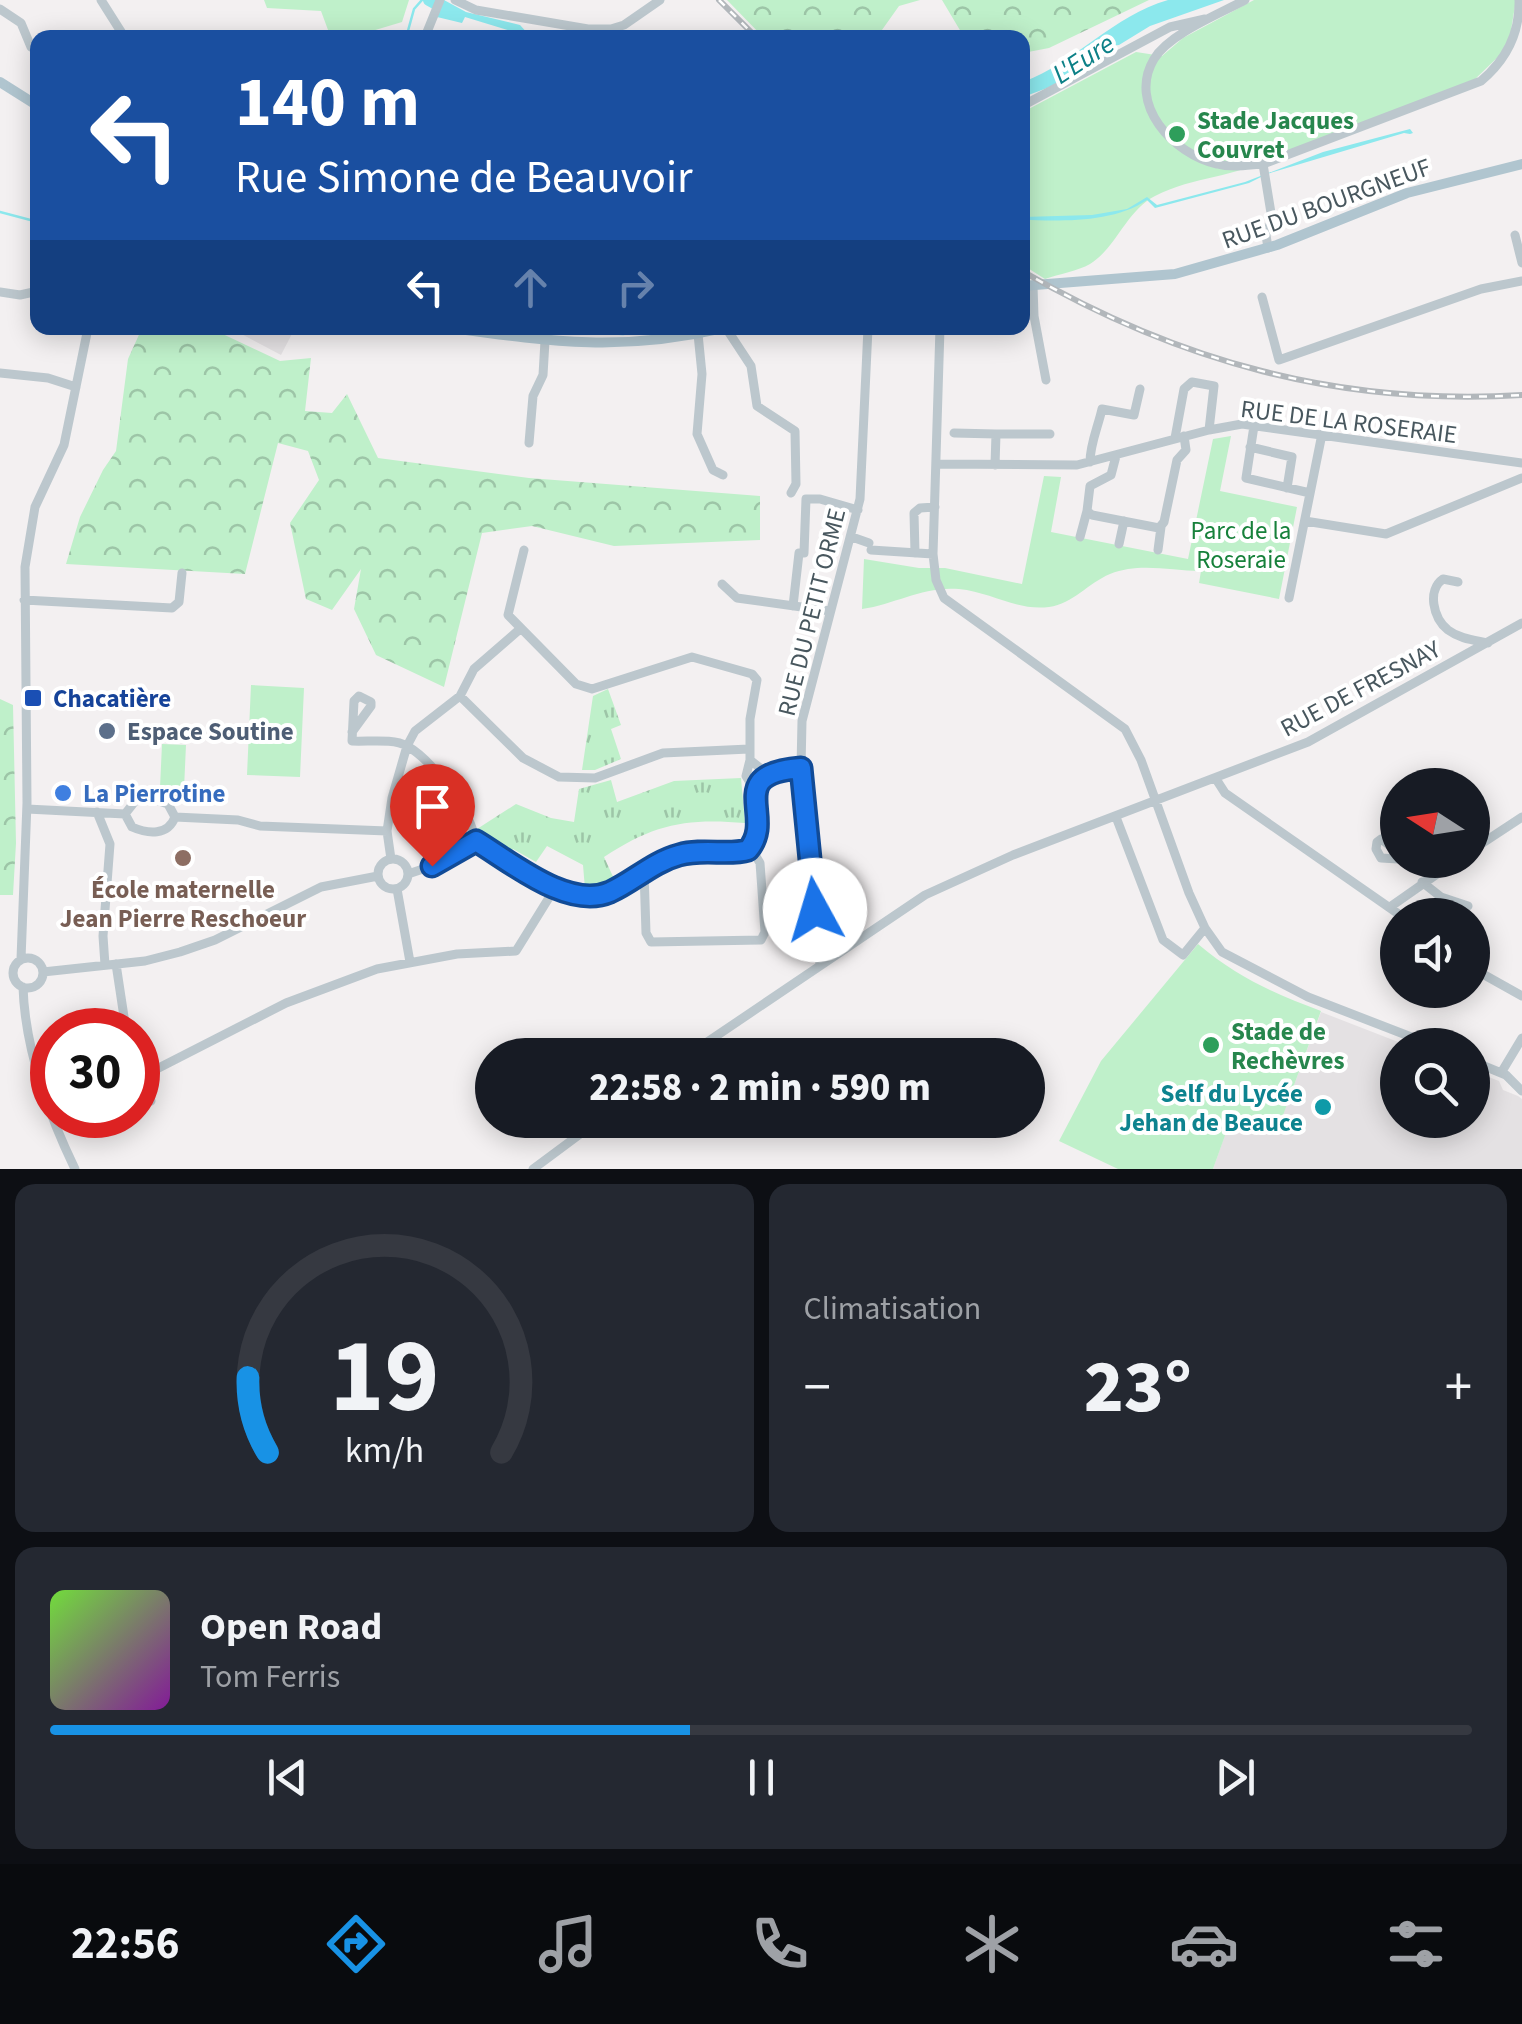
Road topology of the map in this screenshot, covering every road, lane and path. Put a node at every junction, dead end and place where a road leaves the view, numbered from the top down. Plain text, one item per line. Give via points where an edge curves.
1 (101, 0) edge
2 (440, 0) edge
3 (456, 0) edge
4 (660, 0) edge
5 (1245, 0) edge
6 (1519, 0) edge
7 (0, 9) edge
8 (1212, 18) junction
9 (119, 30) edge
10 (426, 30) edge
11 (30, 44) edge
12 (1137, 46) junction
13 (1154, 59) junction
14 (0, 82) edge
15 (30, 101) edge
16 (1030, 102) edge
17 (1522, 164) edge
18 (1264, 171) junction
19 (1514, 235) dead end
20 (1268, 248) junction
21 (1522, 263) edge
22 (1522, 281) edge
23 (1030, 286) edge
24 (0, 292) edge
25 (30, 293) edge
26 (1030, 297) edge
27 (1262, 297) dead end
28 (87, 335) edge
29 (502, 335) edge
30 (690, 335) edge
31 (698, 335) edge
32 (730, 335) edge
33 (868, 335) edge
34 (940, 335) edge
35 (545, 341) junction
36 (0, 373) edge
37 (1046, 380) dead end
38 (76, 387) junction
39 (1140, 388) dead end
40 (1105, 394) dead end
41 (1102, 409) junction
42 (1254, 426) junction
43 (1208, 430) junction
44 (954, 432) dead end
45 (996, 434) junction
46 (1050, 434) dead end
47 (1322, 434) junction
48 (1180, 437) junction
49 (529, 442) dead end
50 (1250, 447) junction
51 (1116, 456) junction
52 (1090, 462) junction
53 (1522, 463) edge
54 (936, 464) junction
55 (995, 465) junction
56 (723, 475) dead end
57 (1522, 478) edge
58 (1287, 488) junction
59 (791, 493) dead end
60 (1310, 493) junction
61 (935, 507) junction
62 (858, 510) junction
63 (1086, 511) junction
64 (1305, 521) junction
65 (1124, 522) junction
66 (1160, 527) junction
67 (1080, 537) dead end
68 (852, 538) junction
69 (1120, 544) dead end
70 (524, 550) dead end
71 (1158, 550) dead end
72 (915, 552) junction
73 (933, 554) junction
74 (182, 573) dead end
75 (1458, 582) dead end
76 (722, 584) dead end
77 (1289, 598) dead end
78 (24, 600) junction
79 (793, 606) junction
80 (830, 611) junction
81 (1522, 623) edge
82 (520, 630) junction
83 (1462, 638) junction
84 (1488, 643) junction
85 (1465, 655) junction
86 (460, 696) junction
87 (352, 732) dead end
88 (407, 746) junction
89 (749, 754) junction
90 (801, 768) junction
91 (769, 775) junction
92 (1216, 779) junction
93 (755, 791) junction
94 (1157, 802) junction
95 (27, 806) junction
96 (97, 812) junction
97 (126, 814) junction
98 (175, 817) junction
99 (1116, 817) junction
100 (1522, 817) edge
101 (387, 830) junction
102 (1490, 838) edge
103 (476, 841) junction
104 (752, 848) junction
105 (391, 859) junction
106 (644, 871) junction
107 (408, 874) junction
108 (378, 876) junction
109 (1429, 878) edge
110 (1426, 880) junction
111 (555, 888) junction
112 (397, 889) junction
113 (1402, 898) edge
114 (1444, 898) edge
115 (1380, 900) edge
116 (1205, 928) junction
117 (21, 959) junction
118 (410, 962) junction
119 (111, 964) junction
120 (820, 966) junction
121 (43, 972) junction
122 (1490, 978) edge
123 (20, 985) junction
124 (1522, 996) edge
125 (121, 1008) edge
126 (1388, 1028) edge
127 (713, 1038) edge
128 (1522, 1038) edge
129 (160, 1062) edge
130 (1490, 1068) edge
131 (1501, 1072) junction
132 (1520, 1083) edge
133 (575, 1138) edge
134 (75, 1169) edge
135 (533, 1169) edge

1 - 9 street
2 - 10 street
3 - 4 street via 476,10 588,29 624,26
5 - 8 street
6 - 18 street via 1514,38 1481,81
7 - 11 street via 21,24
8 - 12 street via 1170,27
8 - 13 street
12 - 13 street
12 - 16 street
13 - 18 street via 1148,105 1176,144 1216,164
14 - 15 main road
17 - 20 main road, RUE DU BOURGNEUF via 1407,193
18 - 20 street via 1272,220
19 - 21 street
20 - 23 main road, RUE DU BOURGNEUF via 1175,274
22 - 27 street via 1481,288 1279,360
24 - 25 street
26 - 37 street
28 - 38 street
29 - 35 main road
30 - 35 main road via 628,343
31 - 56 street via 697,434 712,470
32 - 59 street via 751,366 757,406 795,431
33 - 62 street, RUE DU PETIT ORME
34 - 54 street
35 - 49 street
36 - 38 street
38 - 78 street via 64,444 34,514
39 - 41 street via 1134,416
40 - 41 street
41 - 52 street
42 - 43 street, RUE DE LA ROSERAIE
42 - 47 street, RUE DE LA ROSERAIE
42 - 50 street
43 - 48 street, RUE DE LA ROSERAIE
43 - 48 street via 1214,386 1192,382 1184,389
44 - 45 street
45 - 46 street
45 - 55 street
47 - 53 street, RUE DE LA ROSERAIE
47 - 60 street
48 - 51 street, RUE DE LA ROSERAIE
48 - 66 street via 1186,450 1177,460
50 - 58 street via 1246,478
50 - 58 street via 1292,457
51 - 52 street, RUE DE LA ROSERAIE
51 - 63 street via 1111,475 1090,486
52 - 55 street, RUE DE LA ROSERAIE
54 - 55 street, RUE DE LA ROSERAIE
54 - 61 street
57 - 64 street via 1386,534
58 - 60 street
60 - 64 street
61 - 72 street via 914,513
61 - 73 street
62 - 68 street, RUE DU PETIT ORME
62 - 79 street via 806,499 808,524
63 - 65 street
63 - 67 street
64 - 77 street
65 - 66 street
65 - 69 street
66 - 71 street
68 - 72 street
68 - 80 street, RUE DU PETIT ORME
70 - 82 street via 508,609
72 - 73 street
73 - 94 street via 948,603 1125,729
74 - 78 street via 179,602 172,608
75 - 83 street via 1443,579 1432,597 1444,627
76 - 79 street via 736,598
78 - 95 street
79 - 80 street
80 - 90 street, RUE DU PETIT ORME via 802,721
81 - 84 street, RUE DE FRESNAY
82 - 86 street via 474,668
82 - 89 street via 584,688 692,657 752,674 757,680
83 - 84 street
83 - 85 street
84 - 85 street, RUE DE FRESNAY
85 - 92 street, RUE DE FRESNAY via 1308,742
86 - 88 street via 415,730
86 - 89 street via 523,758 559,777 595,778 663,753
87 - 88 street via 352,741
88 - 101 street
88 - 103 street via 448,786
89 - 91 street
89 - 93 street via 746,776
90 - 91 street
90 - 120 street, RUE DU PETIT ORME
91 - 93 street
92 - 94 street, RUE DE FRESNAY
92 - 115 street via 1225,793
93 - 104 street via 758,834
94 - 99 street, RUE DE FRESNAY
94 - 116 street
95 - 96 street
95 - 117 street
96 - 97 street
96 - 119 street via 110,844 103,936
97 - 98 street via 136,800 156,800 168,804
97 - 98 street via 140,831 164,831
98 - 101 street
99 - 116 street via 1163,940 1183,955
99 - 120 street, RUE DE FRESNAY via 925,895
100 - 102 street
101 - 105 street
103 - 107 street
103 - 111 street
104 - 106 street via 690,852
104 - 106 street via 760,863 762,940 651,942
105 - 107 street via 401,861
105 - 108 street
106 - 111 street via 600,895
107 - 112 street
108 - 112 street via 386,888
108 - 119 street via 321,887 180,952
109 - 110 street
110 - 113 street
110 - 114 street
111 - 118 street via 516,951
112 - 118 street
116 - 126 street via 1233,960
117 - 121 street via 35,960
117 - 123 street via 13,970
118 - 129 street via 286,1002
119 - 121 street
119 - 125 street
120 - 127 street, RUE DE FRESNAY
121 - 123 street via 37,984
122 - 124 street
123 - 134 street via 52,1122
128 - 131 street
130 - 131 street
131 - 132 street
133 - 135 street

